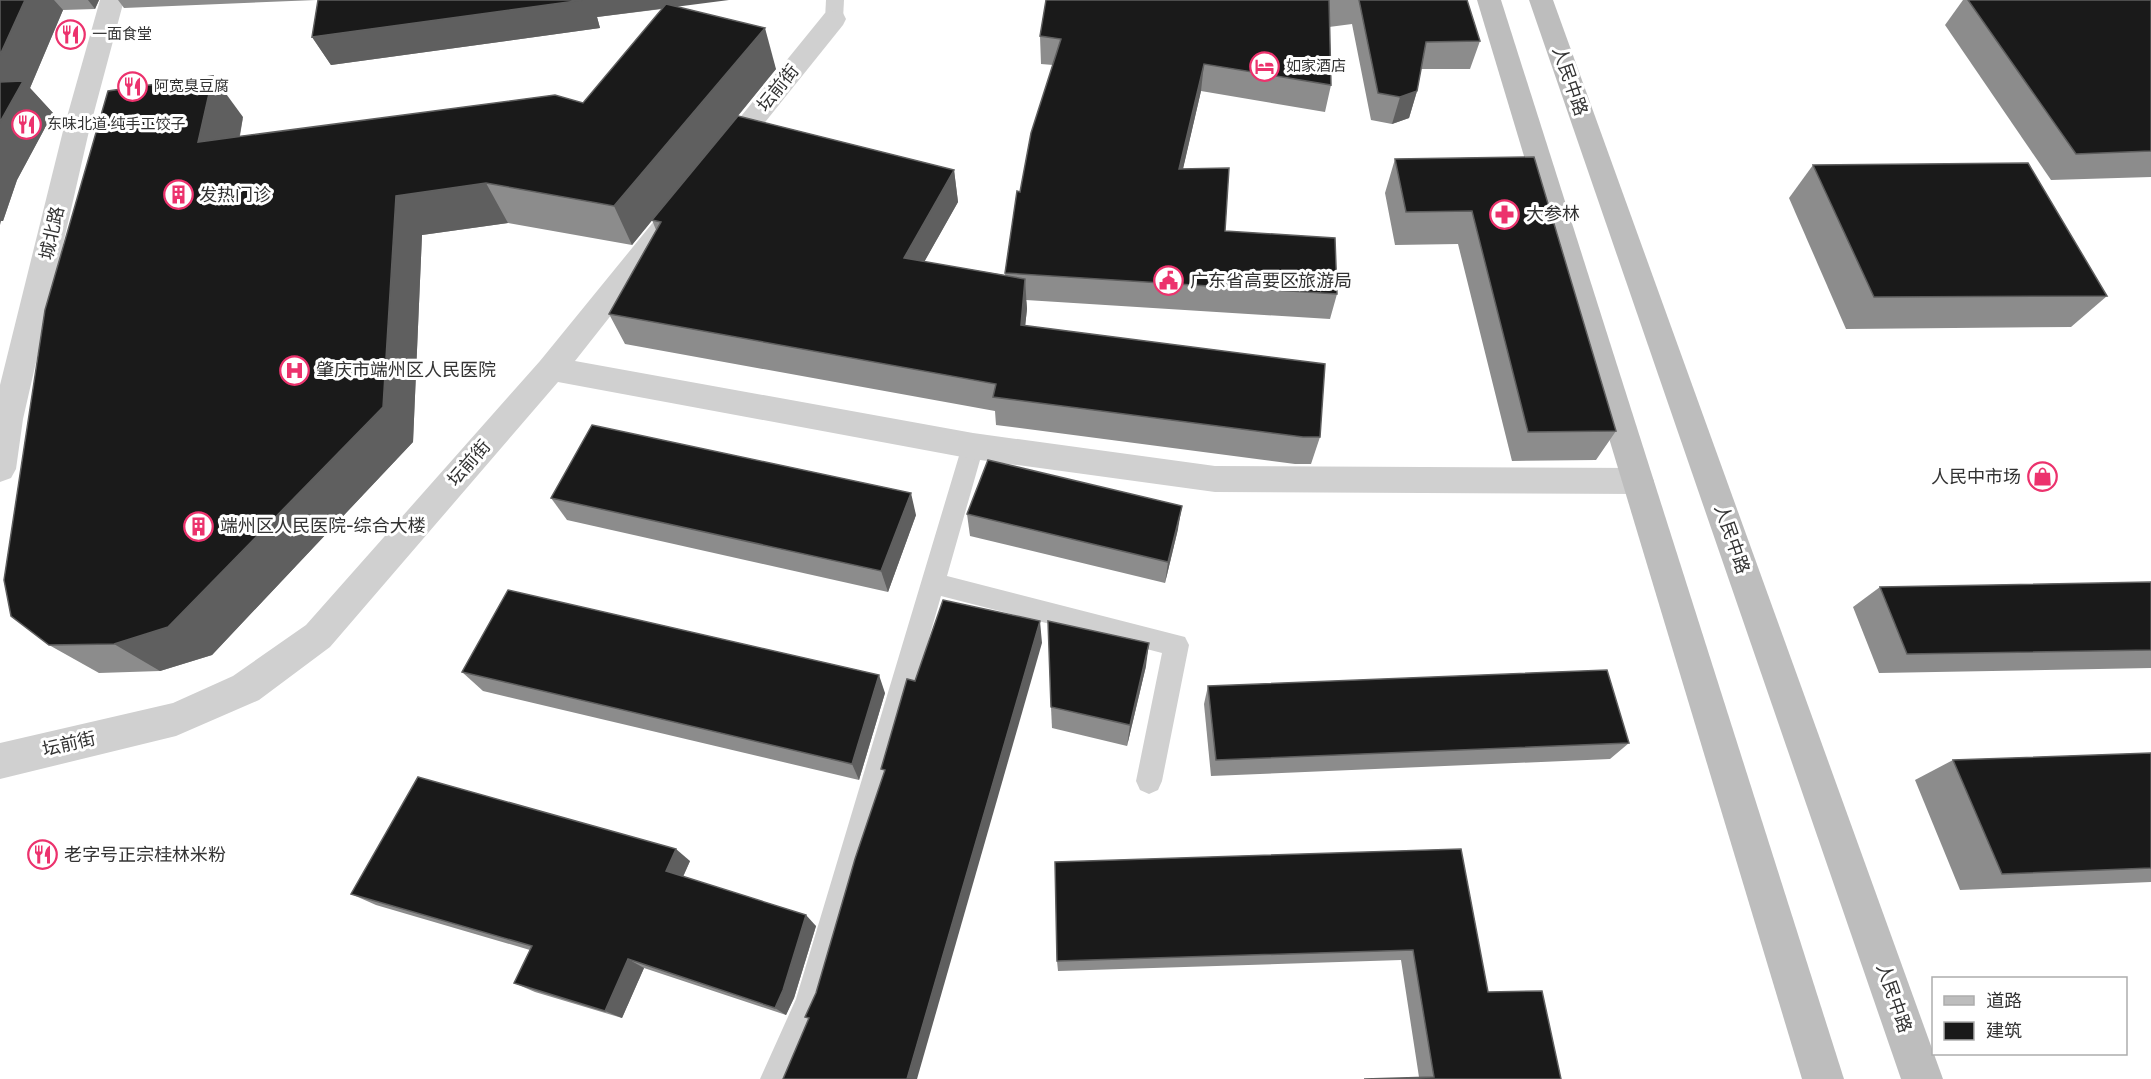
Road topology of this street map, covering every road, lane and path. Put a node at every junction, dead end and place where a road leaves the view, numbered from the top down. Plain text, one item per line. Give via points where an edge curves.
1 (112, 0) edge
2 (1489, 0) edge
3 (1541, 0) edge
4 (834, 9) edge
5 (707, 176) edge
6 (685, 203) edge
7 (551, 369) junction
8 (973, 446) junction
9 (0, 469) edge
10 (1638, 481) junction
11 (932, 583) junction
12 (0, 761) edge
13 (1149, 782) dead end
14 (776, 1079) edge
15 (1823, 1079) edge
16 (1923, 1079) edge

1 - 9 street, 城北路 via 70,155 7,419
2 - 10 main road
3 - 16 main road, 人民中路
4 - 5 street, 坛前街
6 - 7 street, 坛前街
7 - 8 street
7 - 12 street, 坛前街 via 318,636 246,688 176,719
8 - 10 street via 1215,479
8 - 11 lane
10 - 15 main road
11 - 13 lane via 1176,645
11 - 14 lane via 810,1002

